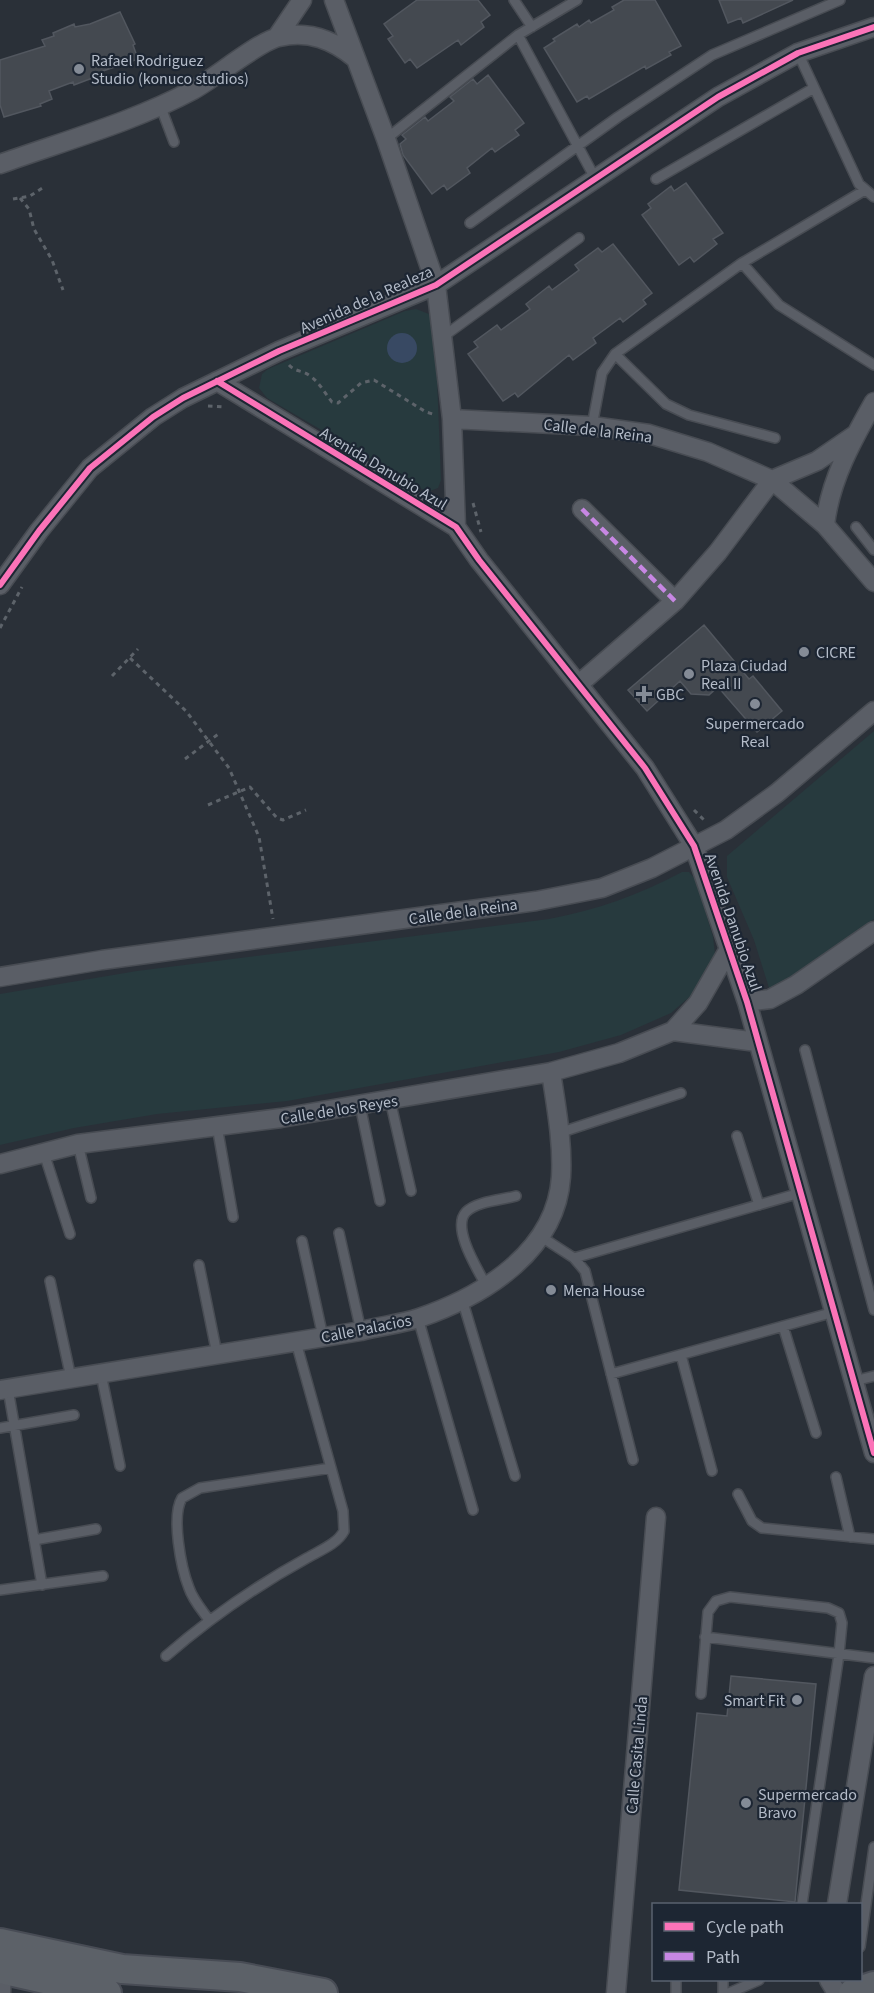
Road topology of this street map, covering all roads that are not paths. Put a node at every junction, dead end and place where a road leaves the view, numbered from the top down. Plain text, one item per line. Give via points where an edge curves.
1 (302, 0) edge
2 (334, 0) edge
3 (514, 0) edge
4 (577, 0) edge
5 (840, 0) edge
6 (532, 27) junction
7 (874, 27) edge
8 (518, 35) junction
9 (277, 37) junction
10 (798, 53) junction
11 (355, 58) junction
12 (814, 88) junction
13 (160, 105) junction
14 (386, 139) junction
15 (174, 142) dead end
16 (577, 146) junction
17 (0, 164) edge
18 (595, 178) junction
19 (656, 179) dead end
20 (865, 190) junction
21 (874, 197) edge
22 (470, 223) dead end
23 (579, 238) dead end
24 (742, 263) junction
25 (436, 285) junction
26 (444, 336) junction
27 (615, 354) junction
28 (874, 366) edge
29 (217, 381) junction
30 (874, 402) edge
31 (452, 419) junction
32 (592, 426) junction
33 (855, 435) junction
34 (775, 438) dead end
35 (772, 480) junction
36 (582, 509) dead end
37 (825, 525) junction
38 (456, 527) junction
39 (856, 527) dead end
40 (874, 550) edge
41 (874, 582) edge
42 (0, 585) edge
43 (675, 601) junction
44 (579, 684) junction
45 (874, 711) edge
46 (694, 846) junction
47 (874, 931) edge
48 (729, 949) junction
49 (0, 977) edge
50 (747, 1002) junction
51 (673, 1031) junction
52 (757, 1042) junction
53 (805, 1050) dead end
54 (551, 1072) junction
55 (681, 1093) dead end
56 (390, 1100) junction
57 (360, 1105) junction
58 (217, 1126) junction
59 (560, 1133) junction
60 (737, 1136) dead end
61 (78, 1144) junction
62 (44, 1153) junction
63 (0, 1164) edge
64 (411, 1191) dead end
65 (800, 1192) junction
66 (516, 1196) dead end
67 (92, 1198) dead end
68 (380, 1201) dead end
69 (759, 1205) junction
70 (233, 1217) dead end
71 (339, 1233) dead end
72 (70, 1234) dead end
73 (540, 1236) junction
74 (302, 1241) dead end
75 (574, 1258) junction
76 (199, 1265) dead end
77 (50, 1281) dead end
78 (487, 1287) junction
79 (462, 1299) junction
80 (874, 1310) edge
81 (834, 1312) junction
82 (418, 1318) junction
83 (783, 1326) junction
84 (361, 1330) junction
85 (324, 1337) junction
86 (296, 1342) junction
87 (217, 1354) junction
88 (681, 1355) junction
89 (101, 1374) junction
90 (611, 1374) junction
91 (874, 1376) edge
92 (71, 1378) junction
93 (854, 1381) junction
94 (4, 1389) edge
95 (74, 1415) dead end
96 (14, 1426) junction
97 (0, 1428) edge
98 (816, 1433) dead end
99 (874, 1453) edge
100 (633, 1460) dead end
101 (120, 1466) dead end
102 (331, 1468) junction
103 (712, 1471) dead end
104 (515, 1476) dead end
105 (836, 1477) dead end
106 (738, 1494) dead end
107 (473, 1510) dead end
108 (656, 1516) dead end
109 (96, 1529) dead end
110 (850, 1537) junction
111 (874, 1539) edge
112 (34, 1540) junction
113 (103, 1576) dead end
114 (42, 1585) junction
115 (0, 1590) edge
116 (209, 1620) junction
117 (705, 1637) junction
118 (839, 1654) junction
119 (166, 1656) dead end
120 (874, 1658) edge
121 (874, 1676) edge
122 (701, 1694) dead end
123 (874, 1847) edge
124 (802, 1903) edge
125 (837, 1903) edge
126 (862, 1939) edge
127 (1, 1964) edge
128 (827, 1981) edge
129 (246, 1985) edge
130 (874, 1986) edge
131 (752, 1988) edge
132 (289, 1989) edge
133 (107, 1993) edge
134 (323, 1993) edge
135 (616, 1993) edge
136 (729, 1993) edge
137 (837, 1993) edge
138 (854, 1993) edge

1 - 9 street
2 - 11 street, Avenida Danubio Azul
3 - 6 lane
4 - 6 lane
5 - 16 lane via 712,55
6 - 8 lane
7 - 10 street, Avenida de la Realeza
8 - 14 lane
8 - 16 lane
9 - 11 street via 319,37 337,43
9 - 13 street via 194,90
10 - 12 lane
10 - 18 street, Avenida de la Realeza via 718,96
11 - 14 street, Avenida Danubio Azul
12 - 19 lane
12 - 20 lane
13 - 15 lane
13 - 17 street
14 - 25 street, Avenida Danubio Azul
16 - 18 lane
16 - 22 lane
18 - 25 street, Avenida de la Realeza
20 - 21 lane
20 - 24 lane
23 - 26 lane
24 - 27 lane
24 - 28 lane via 779,305
25 - 26 street, Avenida Danubio Azul
25 - 29 street, Avenida de la Realeza
26 - 31 street, Avenida Danubio Azul
27 - 32 lane via 602,373
27 - 34 lane via 666,404 689,415
29 - 38 street, Avenida Danubio Azul
29 - 42 street, Avenida de la Realeza via 153,417 90,468
30 - 33 street
31 - 32 street, Calle de la Reina
31 - 38 street, Avenida Danubio Azul
32 - 35 street, Calle de la Reina via 649,434 708,452
33 - 35 street via 817,461
33 - 37 street via 828,502
35 - 37 street, Calle de la Reina
35 - 43 street
36 - 43 street
37 - 41 street, Calle de la Reina
38 - 44 street, Avenida Danubio Azul
39 - 40 lane
43 - 44 street
44 - 46 street, Avenida Danubio Azul via 645,768
45 - 46 street, Calle de la Reina via 777,793 726,830
46 - 48 street, Avenida Danubio Azul
46 - 49 street, Calle de la Reina via 602,888 566,896
47 - 50 street via 771,999
48 - 50 street, Avenida Danubio Azul
48 - 51 street, Calle de los Reyes via 699,1003
50 - 52 street, Avenida Danubio Azul
51 - 52 street, Calle de los Reyes
51 - 54 street, Calle de los Reyes via 619,1053
52 - 65 street, Avenida Danubio Azul
53 - 80 lane
54 - 56 street, Calle de los Reyes
54 - 59 street, Calle Palacios
55 - 59 lane
56 - 57 street, Calle de los Reyes
56 - 64 lane
57 - 58 street, Calle de los Reyes
57 - 68 lane
58 - 61 street, Calle de los Reyes
58 - 70 lane
59 - 73 street, Calle Palacios via 561,1179
60 - 69 lane
61 - 62 street, Calle de los Reyes
61 - 67 lane
62 - 63 street, Calle de los Reyes
62 - 72 lane
65 - 69 lane
65 - 81 street, Avenida Danubio Azul
66 - 78 lane via 475,1206 461,1220 465,1242
69 - 75 lane
71 - 84 lane
73 - 75 lane
73 - 78 street, Calle Palacios via 509,1272
74 - 85 lane
75 - 90 lane via 585,1271
76 - 87 lane
77 - 92 lane
78 - 79 street, Calle Palacios
79 - 82 street, Calle Palacios
79 - 104 lane
81 - 83 lane
81 - 93 street, Avenida Danubio Azul
82 - 84 street, Calle Palacios
82 - 107 lane
83 - 88 lane
83 - 98 lane
84 - 85 street, Calle Palacios
85 - 86 street, Calle Palacios
86 - 87 street, Calle Palacios
86 - 102 lane
87 - 89 street, Calle Palacios
88 - 90 lane
88 - 103 lane
89 - 92 street, Calle Palacios
89 - 101 lane
90 - 100 lane
91 - 93 lane
92 - 94 street, Calle Palacios
93 - 99 street, Avenida Danubio Azul
94 - 96 lane
95 - 96 lane
96 - 97 lane
96 - 112 lane
102 - 116 lane via 345,1522 341,1537
102 - 116 lane via 200,1488 182,1497 176,1515 186,1581
105 - 110 lane
106 - 110 lane via 752,1521 762,1528
108 - 135 street, Calle Casita Linda
109 - 112 lane
110 - 111 lane
112 - 114 lane
113 - 114 lane
114 - 115 lane
116 - 119 lane
117 - 118 lane
117 - 118 lane via 711,1605 722,1598 828,1608 838,1613 843,1623
117 - 122 lane
118 - 120 lane
118 - 124 lane
121 - 125 street
123 - 126 lane
127 - 129 main road via 122,1969
127 - 133 main road
128 - 137 street
129 - 132 main road
130 - 138 main road
131 - 136 lane
132 - 134 main road

